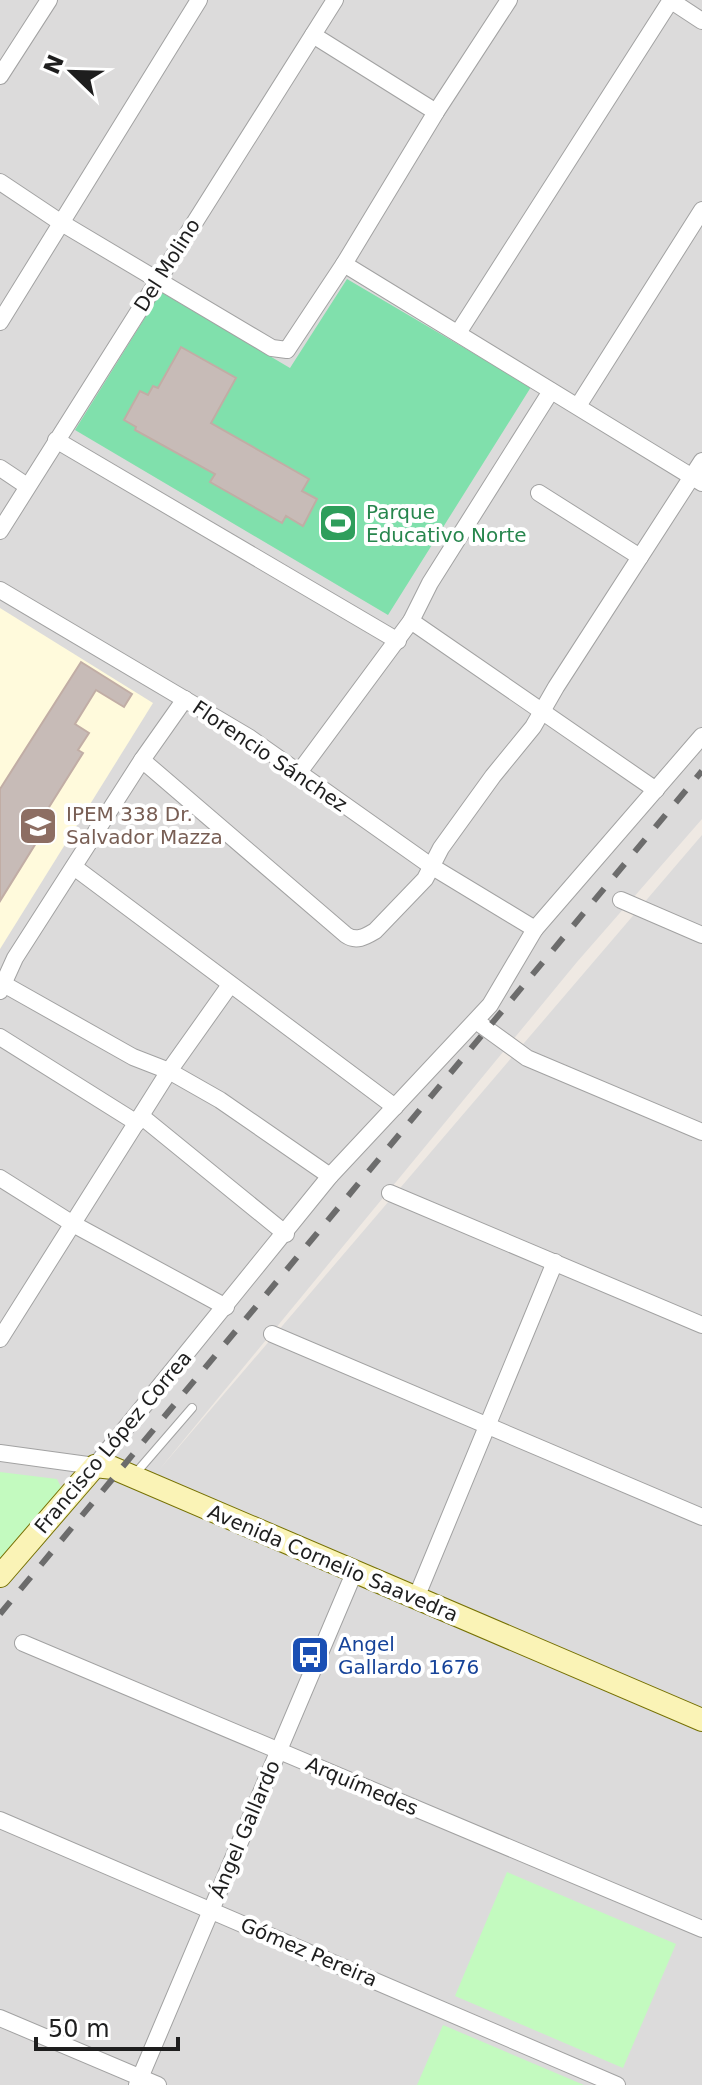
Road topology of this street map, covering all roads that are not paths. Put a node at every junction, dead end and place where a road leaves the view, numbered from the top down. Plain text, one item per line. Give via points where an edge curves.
1 (199, 0) edge
2 (335, 0) edge
3 (509, 0) edge
4 (671, 0) edge
5 (46, 1) edge
6 (702, 21) edge
7 (313, 35) junction
8 (0, 76) edge
9 (436, 112) junction
10 (0, 182) edge
11 (702, 210) edge
12 (60, 222) junction
13 (344, 264) junction
14 (158, 279) junction
15 (0, 322) edge
16 (458, 333) junction
17 (551, 391) junction
18 (578, 406) junction
19 (56, 440) junction
20 (702, 461) edge
21 (0, 468) edge
22 (697, 480) edge
23 (27, 486) junction
24 (539, 493) dead end
25 (0, 531) edge
26 (640, 557) junction
27 (0, 590) edge
28 (411, 621) junction
29 (398, 641) junction
30 (185, 699) junction
31 (544, 711) junction
32 (702, 736) edge
33 (142, 760) junction
34 (300, 771) junction
35 (656, 790) junction
36 (431, 866) junction
37 (74, 867) junction
38 (621, 900) dead end
39 (535, 929) junction
40 (702, 935) edge
41 (230, 985) junction
42 (1, 986) edge
43 (476, 1021) junction
44 (0, 1037) edge
45 (169, 1071) junction
46 (395, 1107) junction
47 (139, 1119) junction
48 (702, 1132) edge
49 (330, 1176) junction
50 (0, 1178) edge
51 (390, 1193) dead end
52 (73, 1224) junction
53 (286, 1234) junction
54 (555, 1262) junction
55 (226, 1307) junction
56 (702, 1325) edge
57 (272, 1334) dead end
58 (0, 1339) edge
59 (192, 1408) dead end
60 (487, 1425) junction
61 (0, 1453) edge
62 (95, 1466) junction
63 (132, 1477) junction
64 (702, 1517) edge
65 (354, 1573) junction
66 (0, 1576) edge
67 (416, 1598) junction
68 (23, 1643) dead end
69 (701, 1716) edge
70 (278, 1751) junction
71 (0, 1820) edge
72 (211, 1910) junction
73 (702, 1929) edge
74 (0, 2018) edge
75 (138, 2081) edge
76 (158, 2085) edge
77 (617, 2085) edge

1 - 12 street
2 - 7 street, Del Molino
3 - 9 street
4 - 6 street
4 - 16 street
5 - 8 street
7 - 9 street
7 - 14 street, Del Molino
9 - 13 street
10 - 12 street
11 - 18 street
12 - 14 street
12 - 15 street
13 - 14 street via 287,350 272,348
13 - 16 street
14 - 19 street, Del Molino
16 - 17 street
17 - 18 street
17 - 28 street
18 - 22 street
19 - 23 street, Del Molino
19 - 29 street
20 - 22 street
21 - 23 street
22 - 26 street
23 - 25 street, Del Molino
24 - 26 street
26 - 31 street
27 - 30 street, Florencio Sánchez
28 - 29 street
28 - 31 street
29 - 34 street
30 - 33 street
30 - 34 street, Florencio Sánchez
31 - 35 street
31 - 36 street
32 - 35 street, Francisco López Correa
33 - 36 street via 350,938 375,931
33 - 37 street
34 - 36 street, Florencio Sánchez
35 - 39 street, Francisco López Correa
36 - 39 street, Florencio Sánchez
37 - 41 street
37 - 42 street
38 - 40 street
39 - 43 street, Francisco López Correa
41 - 45 street
41 - 46 street
42 - 45 street
43 - 46 street, Francisco López Correa
43 - 48 street via 527,1058
44 - 47 street
45 - 47 street
45 - 49 street via 253,1120
46 - 49 street, Francisco López Correa
47 - 52 street
47 - 53 street
49 - 53 street, Francisco López Correa
50 - 52 street
51 - 54 street
52 - 55 street
52 - 58 street
53 - 55 street, Francisco López Correa
54 - 56 street
54 - 60 street
55 - 62 street, Francisco López Correa
57 - 60 street
59 - 63 lane
60 - 64 street
60 - 67 street
61 - 62 street, Avenida Cornelio Saavedra
62 - 63 main road, Avenida Cornelio Saavedra
62 - 66 main road, Francisco López Correa
63 - 65 main road, Avenida Cornelio Saavedra
65 - 67 main road, Avenida Cornelio Saavedra
65 - 70 street, Ángel Gallardo
67 - 69 main road, Avenida Cornelio Saavedra
68 - 70 street, Arquímedes
70 - 72 street, Ángel Gallardo
70 - 73 street, Arquímedes
71 - 72 street, Gómez Pereira
72 - 75 street, Ángel Gallardo
72 - 77 street, Gómez Pereira
74 - 75 street
75 - 76 street

